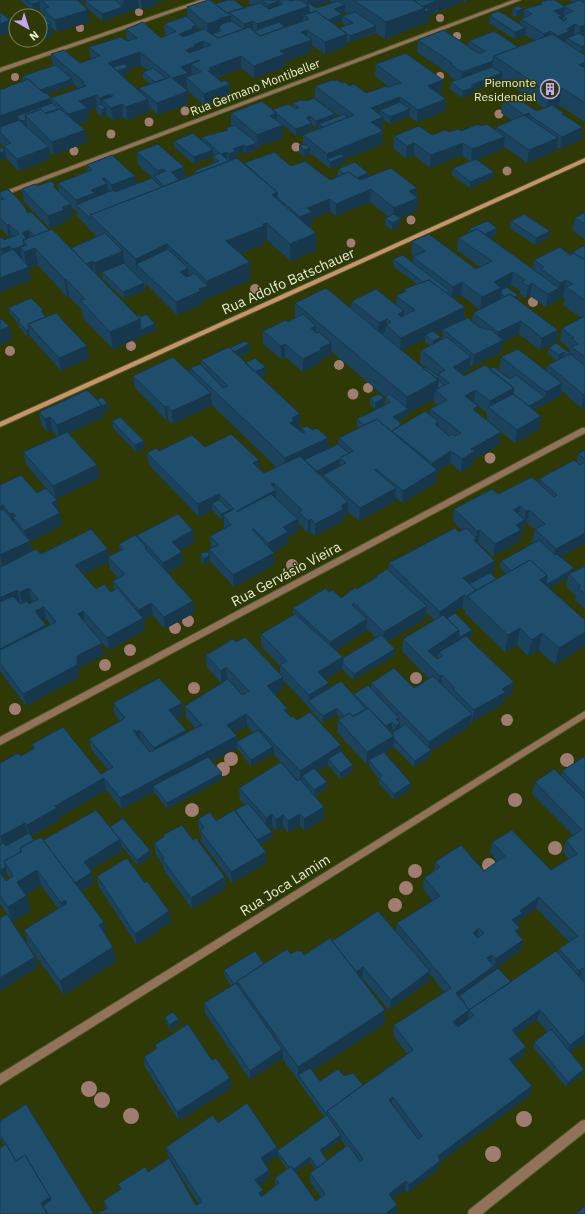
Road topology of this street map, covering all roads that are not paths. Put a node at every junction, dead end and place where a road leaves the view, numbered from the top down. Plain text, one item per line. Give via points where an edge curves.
1 (205, 0) edge
2 (518, 0) edge
3 (0, 70) edge
4 (585, 160) edge
5 (0, 195) edge
6 (0, 425) edge
7 (585, 430) edge
8 (585, 714) edge
9 (0, 741) edge
10 (0, 1080) edge
11 (585, 1125) edge
12 (473, 1214) edge

1 - 3 street
2 - 5 street, Rua Germano Montibeller
4 - 6 street, Rua Adolfo Batschauer
7 - 9 street, Rua Gervásio Vieira
8 - 10 street, Rua Joca Lamim
11 - 12 street

